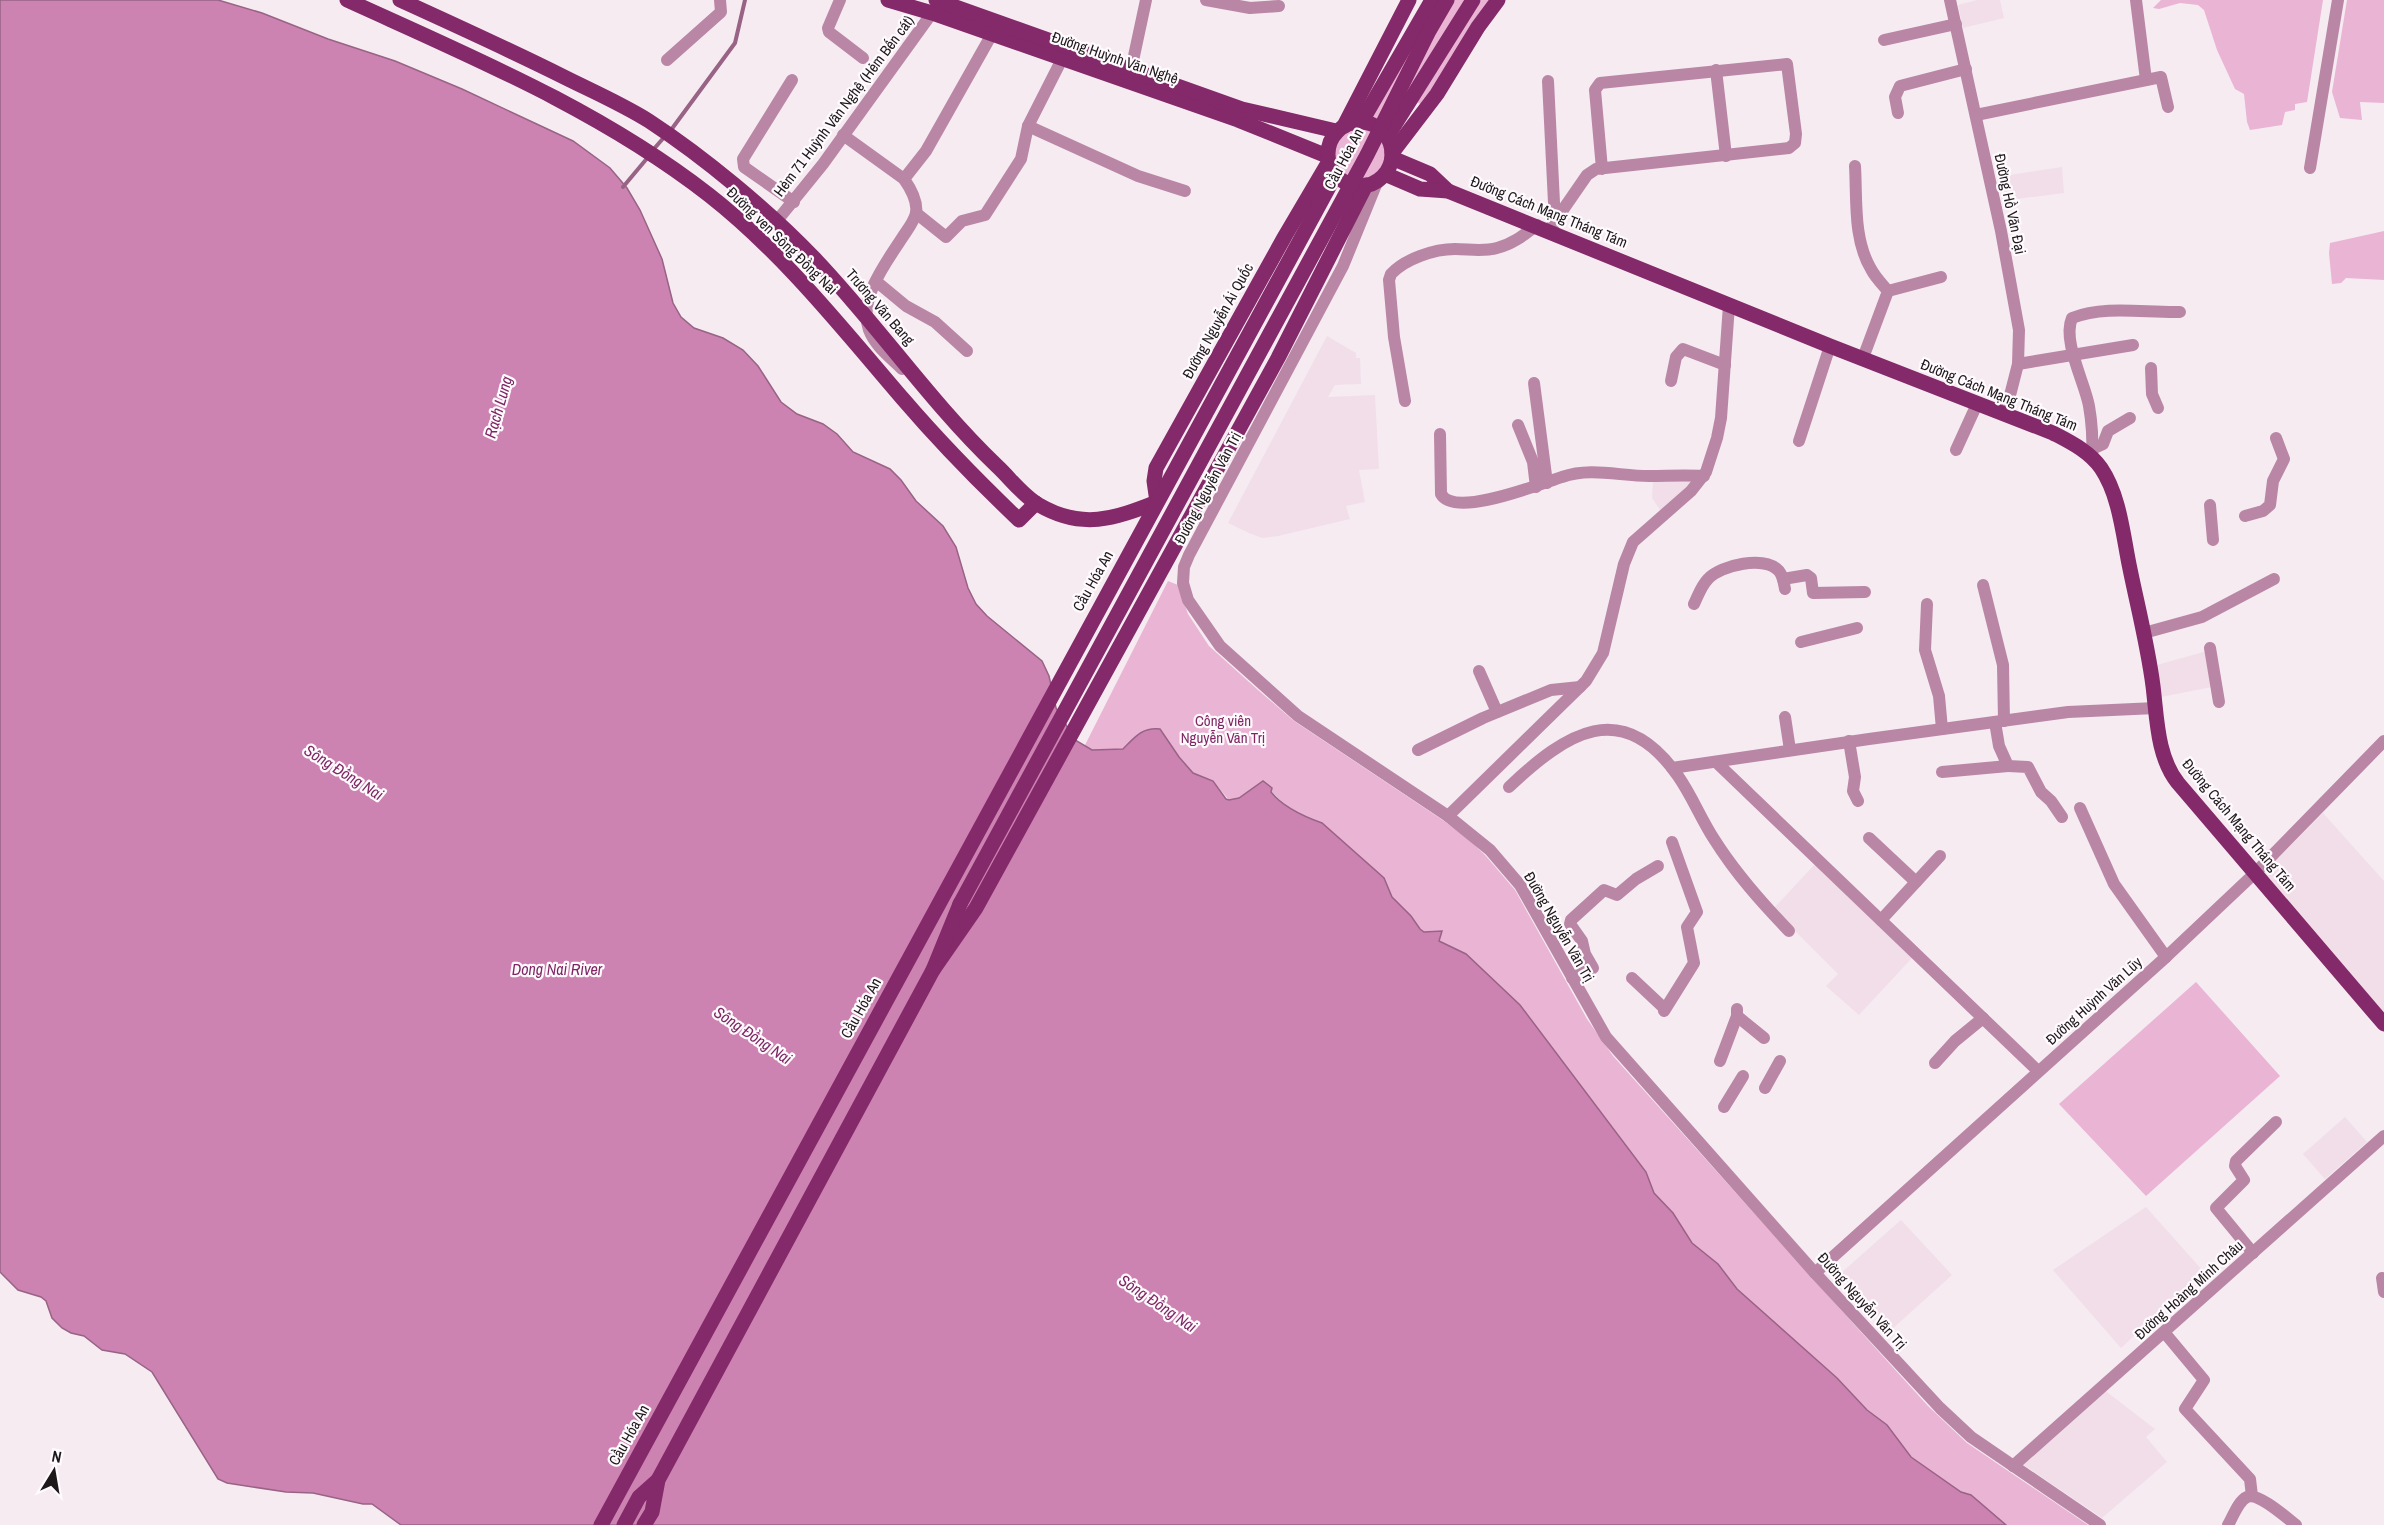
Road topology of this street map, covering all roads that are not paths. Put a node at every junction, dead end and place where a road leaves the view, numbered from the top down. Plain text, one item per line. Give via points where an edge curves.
1 (347, 0) edge
2 (400, 0) edge
3 (720, 0) edge
4 (840, 0) edge
5 (888, 0) edge
6 (1146, 0) edge
7 (1206, 0) edge
8 (1409, 0) edge
9 (1432, 0) edge
10 (1447, 0) edge
11 (1473, 0) edge
12 (1498, 0) edge
13 (1950, 0) edge
14 (2136, 0) edge
15 (2338, 0) edge
16 (1279, 6) dead end
17 (934, 7) edge
18 (1956, 24) junction
19 (992, 34) junction
20 (1884, 40) dead end
21 (863, 58) dead end
22 (1062, 59) junction
23 (667, 60) dead end
24 (1966, 69) junction
25 (1131, 70) junction
26 (1716, 70) junction
27 (792, 80) dead end
28 (2146, 80) junction
29 (1548, 81) dead end
30 (2168, 107) dead end
31 (1898, 113) dead end
32 (1976, 115) junction
33 (1362, 122) junction
34 (1028, 126) junction
35 (1340, 129) junction
36 (843, 135) junction
37 (1387, 137) junction
38 (1392, 156) junction
39 (1726, 156) junction
40 (1330, 165) junction
41 (1855, 166) dead end
42 (2310, 168) dead end
43 (1602, 169) junction
44 (904, 179) junction
45 (1376, 180) junction
46 (1185, 191) dead end
47 (1448, 191) junction
48 (794, 202) junction
49 (916, 213) junction
50 (1547, 226) junction
51 (1340, 236) junction
52 (1350, 251) junction
53 (817, 261) junction
54 (1289, 262) junction
55 (1319, 277) junction
56 (1941, 277) dead end
57 (877, 282) junction
58 (1887, 291) junction
59 (1729, 304) junction
60 (2180, 312) dead end
61 (867, 318) junction
62 (2133, 345) dead end
63 (1830, 346) junction
64 (967, 351) dead end
65 (2074, 355) junction
66 (1863, 358) junction
67 (2018, 364) junction
68 (1725, 365) junction
69 (2151, 368) dead end
70 (909, 376) dead end
71 (1671, 381) dead end
72 (1534, 383) dead end
73 (1405, 401) dead end
74 (1977, 404) junction
75 (2158, 408) dead end
76 (2005, 415) junction
77 (2130, 418) dead end
78 (1518, 425) dead end
79 (1440, 434) dead end
80 (2276, 438) dead end
81 (1798, 441) dead end
82 (1956, 450) dead end
83 (2092, 453) junction
84 (1704, 476) junction
85 (1541, 485) junction
86 (1036, 503) junction
87 (1155, 505) junction
88 (2210, 505) dead end
89 (2245, 516) dead end
90 (2213, 540) dead end
91 (2274, 579) dead end
92 (1983, 585) dead end
93 (1865, 592) dead end
94 (1694, 604) dead end
95 (1927, 604) dead end
96 (1857, 628) dead end
97 (2144, 633) junction
98 (1801, 642) dead end
99 (2210, 648) dead end
100 (1479, 671) dead end
101 (1580, 687) junction
102 (2219, 702) dead end
103 (2156, 708) junction
104 (1497, 712) junction
105 (1785, 717) dead end
106 (1999, 722) junction
107 (1942, 729) junction
108 (1849, 741) junction
109 (2384, 741) edge
110 (1418, 750) dead end
111 (1790, 750) junction
112 (1716, 762) junction
113 (2008, 766) junction
114 (1672, 768) junction
115 (1942, 772) dead end
116 (1509, 788) dead end
117 (1858, 801) dead end
118 (2080, 808) dead end
119 (1448, 816) junction
120 (2062, 817) dead end
121 (1869, 838) dead end
122 (1672, 842) dead end
123 (1940, 856) dead end
124 (1658, 866) dead end
125 (2255, 873) junction
126 (1916, 882) junction
127 (1881, 920) junction
128 (1789, 931) dead end
129 (2166, 957) junction
130 (933, 970) junction
131 (1572, 978) junction
132 (1632, 978) dead end
133 (1983, 1018) junction
134 (2384, 1024) edge
135 (1764, 1038) dead end
136 (1720, 1061) dead end
137 (1780, 1061) dead end
138 (1935, 1063) dead end
139 (2038, 1071) junction
140 (1743, 1076) dead end
141 (1765, 1088) dead end
142 (1724, 1107) dead end
143 (2276, 1122) dead end
144 (2384, 1136) edge
145 (2253, 1253) junction
146 (1815, 1273) junction
147 (2382, 1278) dead end
148 (2384, 1292) edge
149 (2164, 1332) junction
150 (2013, 1466) junction
151 (658, 1480) junction
152 (2252, 1496) junction
153 (601, 1525) edge
154 (624, 1525) edge
155 (644, 1525) edge
156 (2100, 1525) edge
157 (2228, 1525) edge
158 (2296, 1525) edge

1 - 86 main road, Đường ven Sông Đồng Nai via 580,110 710,196 796,276 940,441 1019,520
2 - 53 main road, Trương Văn Bang via 534,62 651,123 685,146
3 - 23 street via 721,12
4 - 21 street via 829,32
5 - 17 main road, Đường Huỳnh Văn Nghệ
6 - 25 street
7 - 16 street via 1250,8
8 - 35 main road
9 - 33 main road
10 - 130 main road, Cầu Hóa An, bridge via 1367,155 960,904
11 - 37 main road
12 - 38 main road
13 - 18 street, Đường Hồ Văn Đại
14 - 28 street
15 - 42 street
17 - 19 main road, Đường Huỳnh Văn Nghệ
17 - 25 main road, Đường Huỳnh Văn Nghệ
17 - 36 street, Hẻm 71 Huỳnh Văn Nghệ (Hẻm Bến cát)
18 - 20 street
18 - 24 street, Đường Hồ Văn Đại
19 - 22 main road, Đường Huỳnh Văn Nghệ
19 - 44 street via 926,151
22 - 34 street
22 - 40 main road, Đường Huỳnh Văn Nghệ via 1230,118
24 - 31 street via 1900,86 1895,97
24 - 32 street, Đường Hồ Văn Đại
25 - 35 main road, Đường Huỳnh Văn Nghệ via 1242,109
26 - 39 street
26 - 39 street via 1787,64 1796,134 1793,146 1784,150
26 - 43 street via 1610,80 1596,86
27 - 48 street via 743,159 751,173
28 - 30 street via 2163,78
28 - 32 street
29 - 50 street
32 - 67 street, Đường Hồ Văn Đại via 2019,330
33 - 35 main road
33 - 37 main road via 1372,124
34 - 46 street via 1138,176
34 - 49 street via 1021,159 985,215 962,221 946,237
35 - 40 main road via 1329,143
36 - 44 street
36 - 48 street, Hẻm 71 Huỳnh Văn Nghệ (Hẻm Bến cát)
37 - 38 main road
38 - 45 main road
38 - 47 main road, Đường Cách Mạng Tháng Tám via 1430,174
39 - 43 street
40 - 45 main road via 1351,185
40 - 54 main road
40 - 87 main road, Đường Nguyễn Ái Quốc via 1285,236 1156,468
41 - 58 street via 1862,249
43 - 50 street via 1589,172
44 - 49 street via 914,196
45 - 47 main road, Đường Cách Mạng Tháng Tám
45 - 51 main road
45 - 52 street, Đường Nguyễn Văn Trị
47 - 50 main road, Đường Cách Mạng Tháng Tám
48 - 53 street, Hẻm 71 Huỳnh Văn Nghệ (Hẻm Bến cát) via 780,217 779,225
49 - 57 street
50 - 59 main road, Đường Cách Mạng Tháng Tám
50 - 73 street via 1495,249 1435,251 1391,274 1394,337
51 - 52 street via 1350,245
51 - 55 main road
52 - 119 street, Đường Nguyễn Văn Trị via 1189,555 1183,583 1188,600 1220,646 1289,708
53 - 61 main road, Trương Văn Bang
54 - 55 main road
54 - 87 main road
55 - 130 main road, Cầu Hóa An via 976,908
56 - 58 street
57 - 61 street via 869,298
57 - 64 street
58 - 66 street
59 - 63 main road, Đường Cách Mạng Tháng Tám
59 - 68 street
60 - 65 street via 2105,312 2075,317 2070,322
61 - 70 street via 873,337
61 - 86 main road, Trương Văn Bang via 980,449
62 - 65 street
63 - 66 main road, Đường Cách Mạng Tháng Tám
63 - 81 street
65 - 67 street
65 - 83 street via 2089,403
66 - 74 main road, Đường Cách Mạng Tháng Tám
67 - 76 street, Đường Hồ Văn Đại
68 - 71 street via 1683,349 1676,357
68 - 84 street via 1717,438
69 - 75 street via 2152,394
72 - 85 street
74 - 76 main road, Đường Cách Mạng Tháng Tám
74 - 82 street
76 - 83 main road, Đường Cách Mạng Tháng Tám
77 - 83 street via 2108,431 2103,444
78 - 85 street
79 - 85 street via 1441,494 1445,499 1493,499
80 - 89 street via 2284,459 2273,481 2270,505
83 - 97 main road, Đường Cách Mạng Tháng Tám via 2114,495
84 - 85 street via 1587,472
84 - 101 street via 1633,542 1603,653
86 - 87 main road, Trương Văn Bang via 1083,520 1121,516
87 - 153 main road, Cầu Hóa An
88 - 90 street
91 - 97 street via 2202,617
92 - 106 street via 2003,665
93 - 94 street via 1813,593 1807,575 1784,584 1777,569 1742,564 1729,566 1708,579
95 - 107 street via 1925,650 1939,696
96 - 98 street
97 - 103 main road, Đường Cách Mạng Tháng Tám
99 - 102 street
100 - 104 street
101 - 104 street via 1551,690
101 - 119 street
103 - 106 street via 2068,712
103 - 125 main road, Đường Cách Mạng Tháng Tám via 2162,749 2173,777
104 - 110 street
105 - 111 street
106 - 107 street
106 - 113 street via 1999,746
107 - 108 street
108 - 111 street
108 - 117 street via 1853,789
109 - 125 street, Đường Huỳnh Văn Lũy
111 - 112 street
112 - 114 street
112 - 127 street
113 - 115 street
113 - 120 street via 2028,767 2041,792
114 - 116 street via 1642,738 1600,730 1551,750
114 - 128 street via 1736,873
118 - 129 street via 2114,884
119 - 131 street, Đường Nguyễn Văn Trị via 1490,850 1520,885
121 - 126 street
122 - 132 street via 1697,912 1688,927 1694,963 1664,1010
123 - 126 street
124 - 131 street via 1617,895 1604,890 1571,920 1593,968
125 - 129 street, Đường Huỳnh Văn Lũy
125 - 134 main road, Đường Cách Mạng Tháng Tám
126 - 127 street
127 - 133 street
129 - 139 street, Đường Huỳnh Văn Lũy
130 - 151 main road, Cầu Hóa An
131 - 146 street, Đường Nguyễn Văn Trị via 1620,1054
133 - 138 street
133 - 139 street
135 - 136 street via 1737,1012
137 - 141 street
139 - 146 street, Đường Huỳnh Văn Lũy
140 - 142 street
143 - 145 street via 2236,1161 2244,1180 2216,1208
144 - 145 street, Đường Hoàng Minh Châu
145 - 149 street, Đường Hoàng Minh Châu
146 - 150 street, Đường Nguyễn Văn Trị via 1947,1415
147 - 148 street
149 - 150 street, Đường Hoàng Minh Châu
149 - 152 street via 2204,1380 2185,1409 2250,1479
150 - 156 street, Đường Nguyễn Văn Trị
151 - 154 main road, Cầu Hóa An via 639,1497
151 - 155 main road, Cầu Hóa An
152 - 157 street via 2241,1502
152 - 158 street

